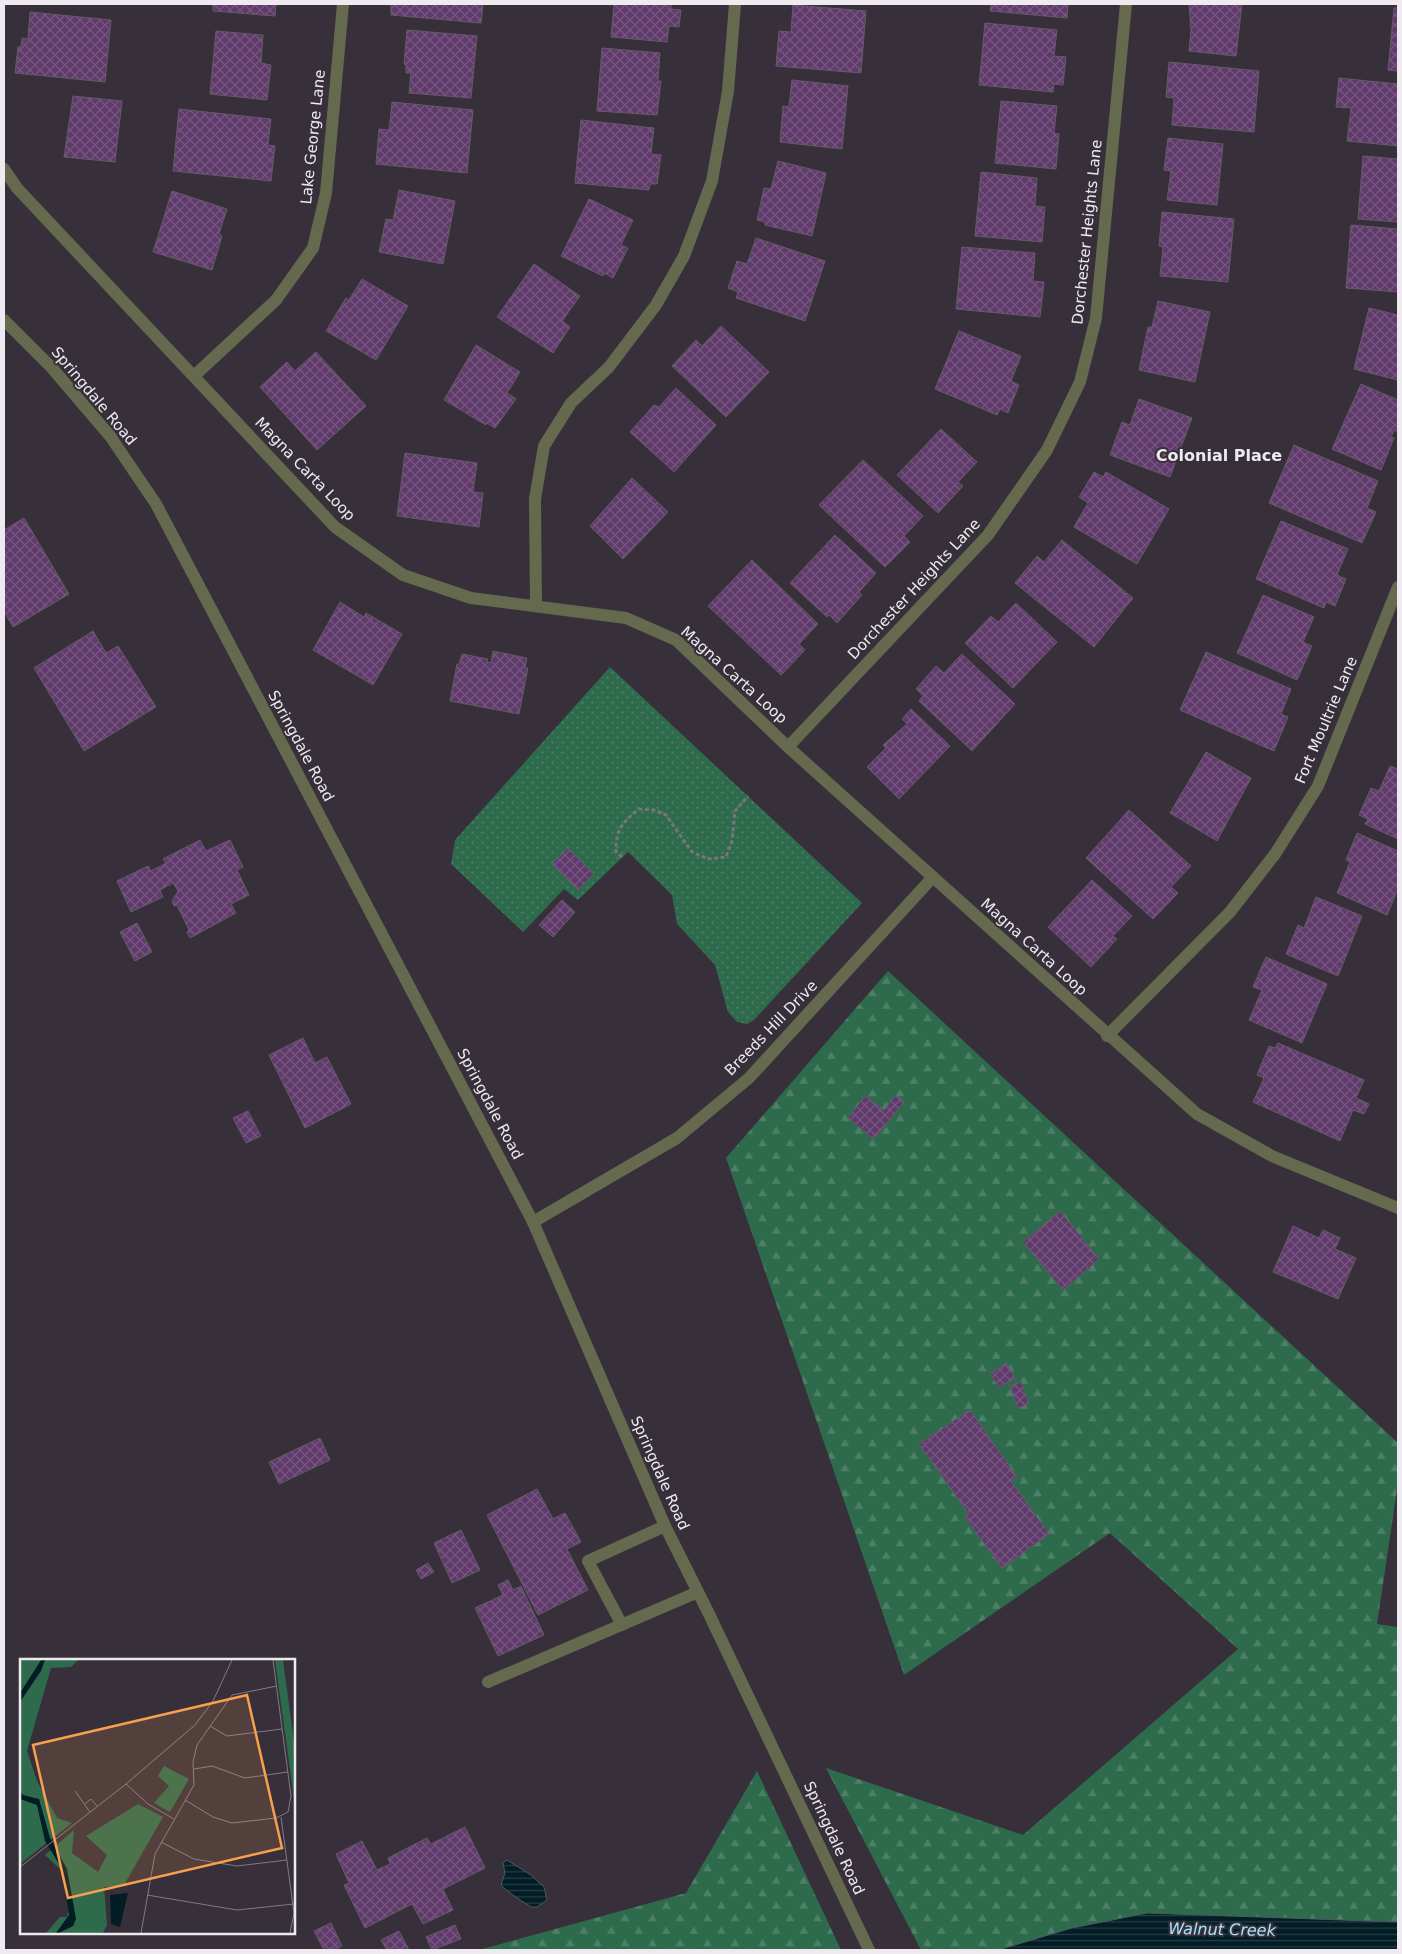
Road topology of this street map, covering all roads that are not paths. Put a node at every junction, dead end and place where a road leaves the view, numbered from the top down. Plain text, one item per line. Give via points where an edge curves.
1 (343, 4) edge
2 (735, 4) edge
3 (1126, 4) edge
4 (4, 169) edge
5 (4, 320) edge
6 (194, 376) junction
7 (1398, 587) edge
8 (536, 606) junction
9 (788, 746) junction
10 (933, 877) junction
11 (1108, 1036) junction
12 (1398, 1208) edge
13 (533, 1222) junction
14 (665, 1526) junction
15 (698, 1592) junction
16 (622, 1625) junction
17 (488, 1682) dead end
18 (869, 1950) edge

1 - 6 street, Lake George Lane via 326,193 313,248 276,300
2 - 8 street via 728,91 712,181 684,256 656,305 609,367 571,403 544,446 535,499
3 - 9 street, Dorchester Heights Lane via 1096,318 1080,382 1047,450 988,535
4 - 6 street, Magna Carta Loop via 17,188
5 - 13 street, Springdale Road via 52,368 110,436 156,504
6 - 8 street, Magna Carta Loop via 335,526 403,575 472,598
7 - 11 street, Fort Moultrie Lane via 1318,786 1275,854 1230,912
8 - 9 street, Magna Carta Loop via 626,618 676,640
9 - 10 street, Magna Carta Loop
10 - 11 street, Magna Carta Loop
10 - 13 street, Breeds Hill Drive via 749,1078 677,1138
11 - 12 street, Magna Carta Loop via 1197,1114 1272,1156
13 - 14 street, Springdale Road
14 - 15 street, Springdale Road
14 - 16 street via 588,1561
15 - 16 street
15 - 18 street, Springdale Road
16 - 17 street

